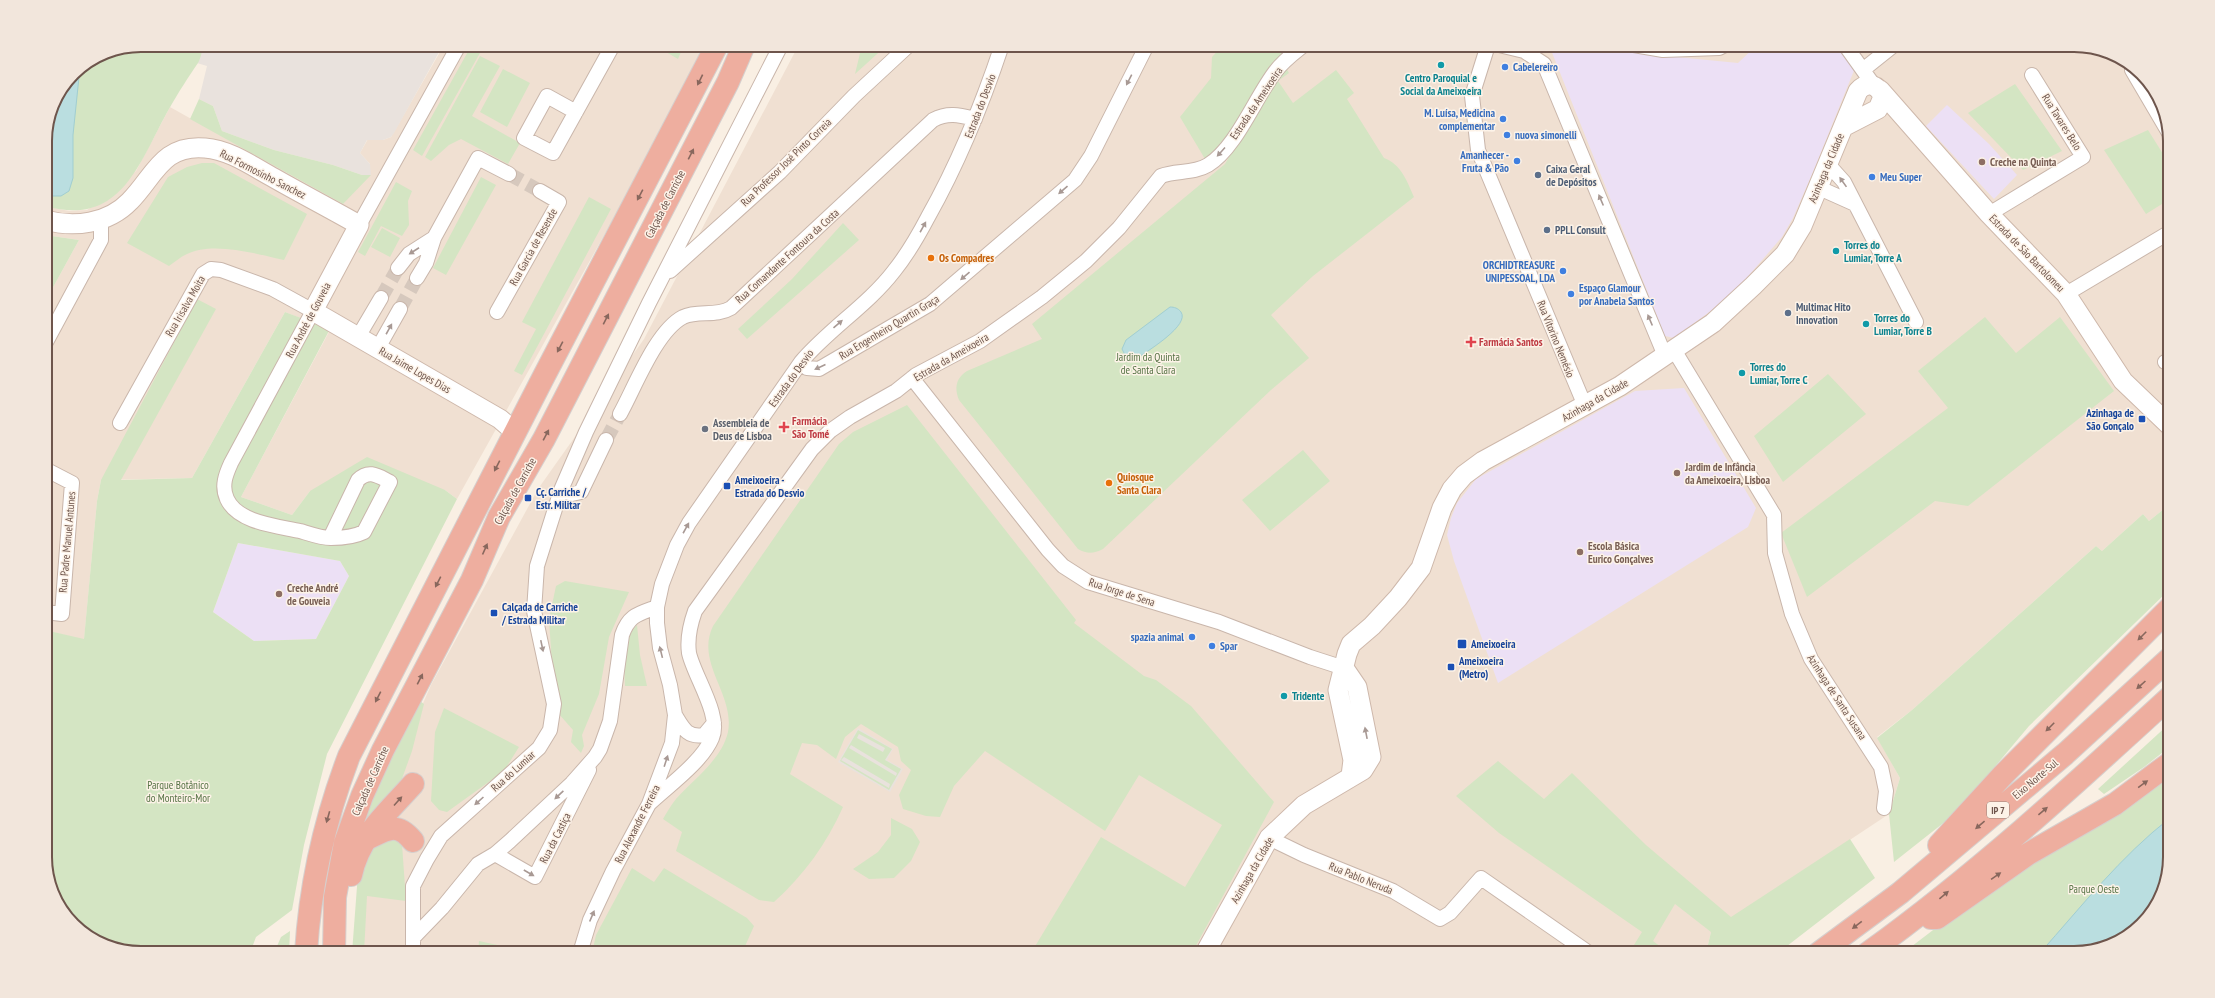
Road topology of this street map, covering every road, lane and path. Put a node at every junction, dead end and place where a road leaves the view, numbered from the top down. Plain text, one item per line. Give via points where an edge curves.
1 (455, 52) edge
2 (609, 52) edge
3 (713, 52) edge
4 (741, 52) edge
5 (777, 52) edge
6 (901, 52) edge
7 (999, 52) edge
8 (1143, 52) edge
9 (1296, 52) edge
10 (1486, 52) edge
11 (1526, 52) edge
12 (1851, 52) edge
13 (1885, 52) edge
14 (1864, 69) junction
15 (2032, 75) dead end
16 (2136, 77) edge
17 (1867, 91) junction
18 (1875, 111) junction
19 (576, 112) dead end
20 (1899, 113) junction
21 (2159, 115) edge
22 (975, 119) junction
23 (1845, 126) junction
24 (1827, 163) junction
25 (509, 174) tunnel mouth
26 (1817, 186) junction
27 (540, 191) tunnel mouth
28 (1855, 204) junction
29 (1989, 214) junction
30 (101, 219) junction
31 (52, 221) edge
32 (360, 225) junction
33 (2163, 236) edge
34 (434, 238) junction
35 (398, 268) tunnel mouth
36 (417, 278) tunnel mouth
37 (662, 279) junction
38 (2066, 294) junction
39 (381, 298) tunnel mouth
40 (400, 309) tunnel mouth
41 (313, 311) junction
42 (497, 312) dead end
43 (1916, 322) dead end
44 (52, 331) edge
45 (358, 337) junction
46 (378, 348) junction
47 (1670, 353) junction
48 (801, 362) junction
49 (912, 378) junction
50 (1585, 406) junction
51 (620, 414) tunnel mouth
52 (2163, 418) edge
53 (120, 423) dead end
54 (515, 432) junction
55 (606, 440) tunnel mouth
56 (52, 473) edge
57 (561, 490) junction
58 (499, 518) junction
59 (330, 538) junction
60 (657, 607) junction
61 (52, 613) edge
62 (2163, 615) edge
63 (2163, 664) edge
64 (1344, 668) junction
65 (671, 690) joint
66 (2163, 703) edge
67 (675, 715) junction
68 (714, 722) junction
69 (595, 757) junction
70 (2163, 768) edge
71 (413, 784) dead end
72 (649, 804) junction
73 (1884, 808) dead end
74 (1270, 838) junction
75 (365, 840) junction
76 (413, 841) dead end
77 (495, 854) junction
78 (1884, 904) junction
79 (1914, 920) junction
80 (413, 938) junction
81 (306, 946) edge
82 (334, 946) edge
83 (335, 946) edge
84 (413, 946) edge
85 (582, 946) edge
86 (1209, 946) edge
87 (1579, 946) edge
88 (1828, 946) edge
89 (1878, 946) edge

1 - 32 street, Rua André de Gouveia
2 - 19 street
3 -> 54 highway
58 -> 4 highway, Calçada de Carriche via 544,439
5 - 37 street
6 - 37 street, Rua Professor José Pinto Correia via 854,96 780,172 720,223
7 - 22 street, Estrada do Desvio
8 -> 48 street, Rua Engenheiro Quartin Graça via 1091,156 1075,180 930,304 819,369 807,368
9 -> 49 street, Estrada da Ameixoeira via 1275,72 1236,136 1208,165 1198,170 1161,176 1119,228 1086,261 1042,298 980,341
10 - 50 street, Rua Vitorino Nemésio via 1472,96 1478,150
47 -> 11 street, Azinhaga de Santa Susana via 1544,64
12 - 14 street, Estrada de São Bartolomeu
13 - 14 street
14 - 17 street, Estrada de São Bartolomeu
15 - 29 street, Rua Tavares Belo via 2083,157
16 - 21 street
17 - 18 street via 1883,97
17 - 18 street via 1859,108 1865,112
17 - 20 street, Estrada de São Bartolomeu
17 - 23 street, Azinhaga da Cidade
18 - 20 street
18 - 23 street, Azinhaga da Cidade
20 - 29 street, Estrada de São Bartolomeu
48 -> 22 street, Estrada do Desvio via 898,267 944,189
22 - 51 street, Rua Comandante Fontoura da Costa via 952,114 934,120 731,308 718,314 695,314 681,318 660,338
23 - 24 street, Azinhaga da Cidade
24 - 26 street, Azinhaga da Cidade
28 -> 24 street via 1844,182
25 - 34 street via 478,158
26 - 28 street
26 - 47 street, Azinhaga da Cidade via 1802,226 1785,254 1713,322
27 - 42 street, Rua Garcia de Resende via 558,202
28 - 43 street
29 - 38 street, Estrada de São Bartolomeu
30 - 31 street, Rua Formosinho Sanchez via 74,225
30 - 32 street, Rua Formosinho Sanchez via 121,210 130,202 154,169 170,156 181,151 204,148 229,154
30 - 44 street via 101,240
32 - 41 street, Rua André de Gouveia
33 - 38 street
34 -> 35 street via 409,254
34 - 36 street via 426,263
37 - 57 street via 586,432
38 - 52 street, Estrada de São Bartolomeu via 2123,381
39 - 45 street
46 -> 40 street
41 - 45 street, Rua Jaime Lopes Dias
41 - 53 street, Rua Irisalva Moita via 258,282 221,270 207,271 199,279
41 - 59 street, Rua André de Gouveia via 231,463 224,480 224,490 233,508 254,520
45 - 46 street, Rua Jaime Lopes Dias
46 - 54 street, Rua Jaime Lopes Dias via 500,419
47 - 50 street, Azinhaga da Cidade
47 - 73 street, Azinhaga de Santa Susana via 1774,515 1775,553 1792,614 1811,659 1881,767 1886,791
60 -> 48 street, Estrada do Desvio via 669,564 689,523
49 - 64 street, Rua Jorge de Sena via 1052,554 1071,572 1100,586 1219,622
49 - 68 street, Estrada da Ameixoeira via 896,391 840,424 816,444 700,602 689,632 690,654
50 - 64 street, Azinhaga da Cidade via 1483,461 1464,475 1452,489 1442,508 1421,568 1398,598 1351,644
54 - 58 highway via 524,441 526,449
54 -> 81 highway via 349,756 324,830 308,917
55 - 57 street via 581,492 572,494
56 - 61 street, Rua Padre Manuel Antunes via 72,483 62,614
57 -> 80 street, Rua do Lumiar via 537,566 534,611 554,704 550,730 539,748 441,836 413,886
82 -> 58 highway, Calçada de Carriche via 335,897 345,843 362,796 472,580
59 - 59 street, Rua André de Gouveia via 362,476 374,474 390,482 364,532
65 -> 60 street, Estrada do Desvio via 660,648 656,623
60 - 69 street, Rua da Castiça via 626,622 610,721
62 -> 78 highway via 2003,775
63 -> 78 highway, Eixo Norte-Sul / IP 7 via 2065,754
64 - 74 street, Azinhaga da Cidade via 1338,690 1356,769 1304,805
65 - 67 street, Rua Alexandre Ferreira
79 -> 66 highway via 2084,776
67 - 68 street via 685,731 696,737 704,735
72 -> 67 street, Rua Alexandre Ferreira via 672,743
68 - 72 street, Estrada da Ameixoeira via 714,736 704,751
69 -> 77 street, Rua da Castiça via 572,783
77 -> 69 street, Rua da Castiça via 535,877
79 -> 70 highway via 1938,918 2028,854 2115,804
75 -> 71 highway
85 -> 72 street, Rua Alexandre Ferreira via 590,920 606,885
74 - 86 street, Azinhaga da Cidade
74 - 87 street, Rua Pablo Neruda via 1304,855 1394,891 1440,919 1450,913 1481,878
75 - 76 highway via 387,829 399,828
75 - 83 highway via 357,851 353,865
77 - 80 street, Rua da Castiça via 478,864
78 -> 88 highway, Eixo Norte-Sul / IP 7
79 - 89 highway
80 - 84 street, Rua do Lumiar

